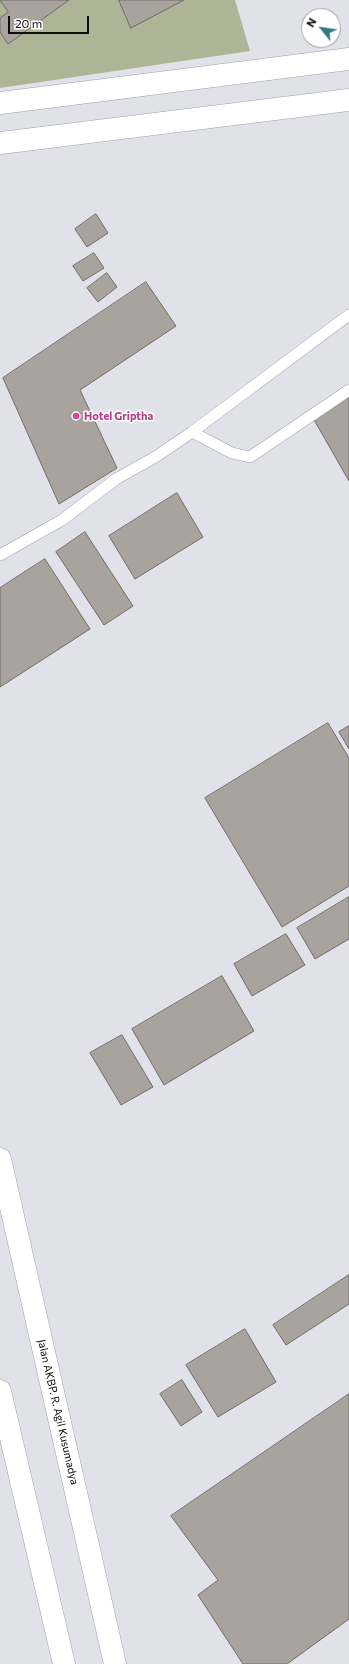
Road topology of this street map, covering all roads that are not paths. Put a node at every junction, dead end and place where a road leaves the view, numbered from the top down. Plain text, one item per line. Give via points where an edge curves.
1 (349, 59) edge
2 (349, 100) edge
3 (0, 103) edge
4 (0, 143) edge
5 (349, 315) edge
6 (349, 390) edge
7 (192, 432) junction
8 (0, 555) edge
9 (0, 1160) edge
10 (0, 1391) edge
11 (64, 1664) edge
12 (115, 1664) edge

1 - 3 main road
2 - 4 main road
5 - 7 lane
6 - 7 lane via 250,457 232,453
7 - 8 lane via 157,456 116,479 62,520
9 - 12 main road, Jalan AKBP. R. Agil Kusumadya
10 - 11 main road

